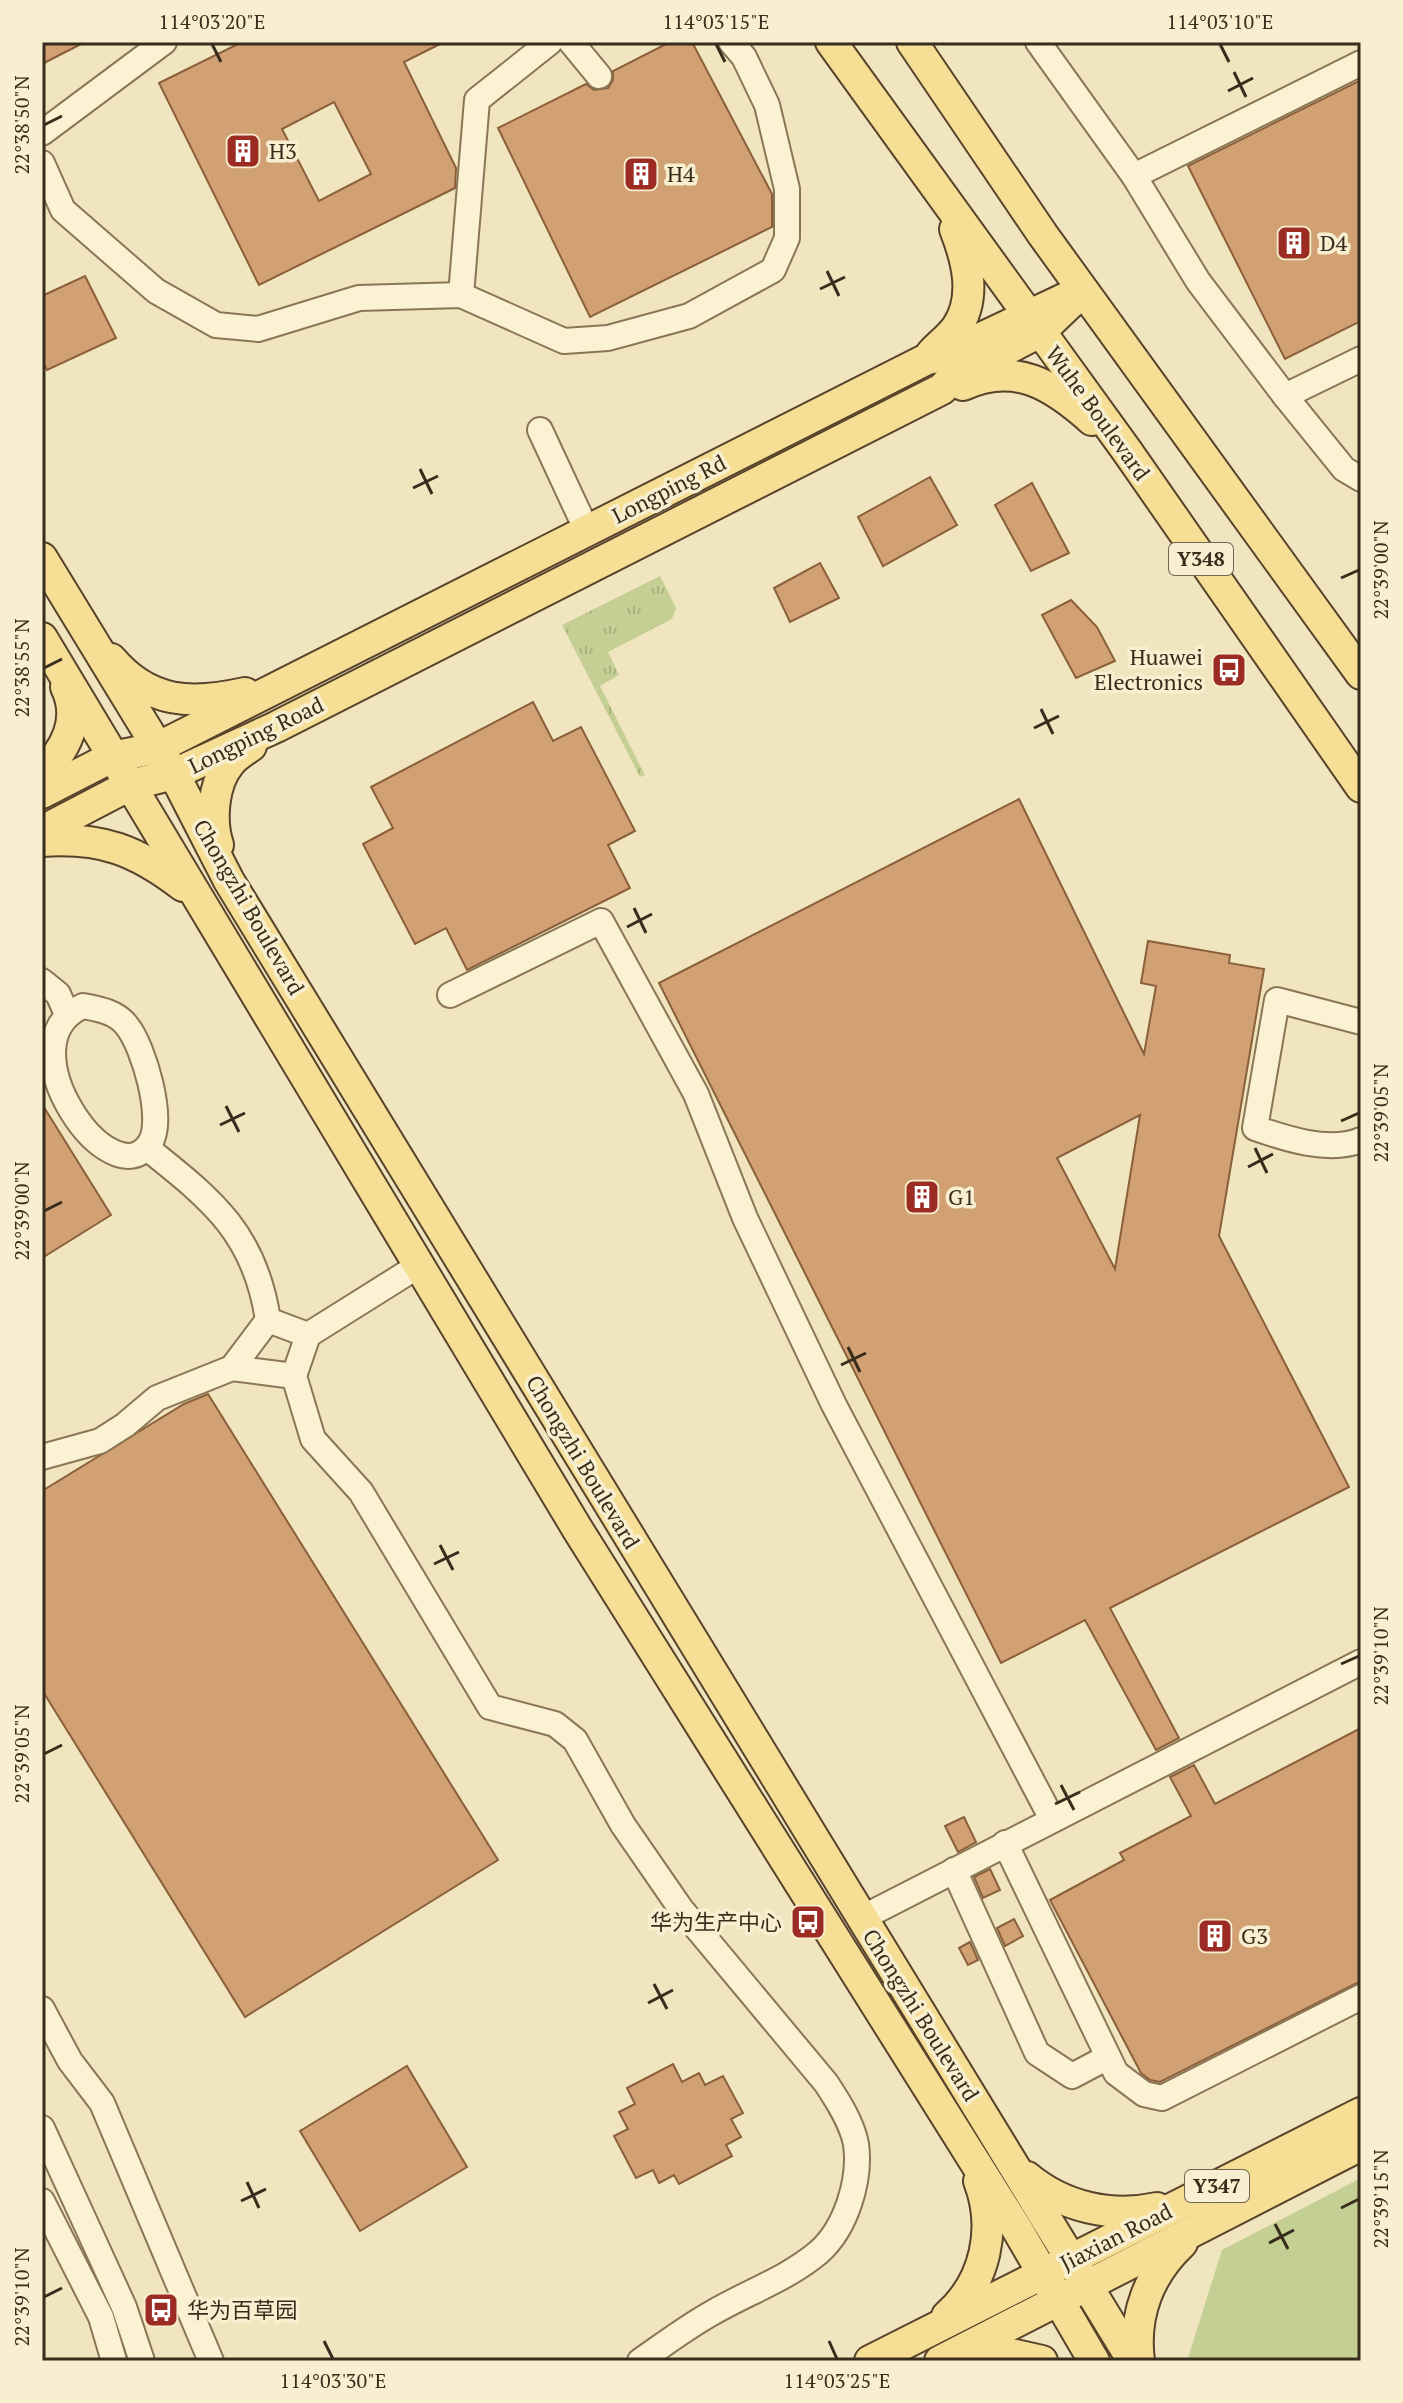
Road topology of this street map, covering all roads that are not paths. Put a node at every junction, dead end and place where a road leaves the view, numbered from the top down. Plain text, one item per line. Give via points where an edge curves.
1 (164, 42) edge
2 (550, 42) edge
3 (571, 42) edge
4 (731, 42) edge
5 (831, 42) edge
6 (912, 42) edge
7 (1038, 42) edge
8 (1361, 63) edge
9 (599, 76) dead end
10 (42, 133) edge
11 (42, 163) edge
12 (1134, 176) junction
13 (940, 194) junction
14 (1083, 291) junction
15 (461, 295) junction
16 (1034, 323) junction
17 (927, 359) junction
18 (1361, 359) edge
19 (942, 389) junction
20 (1285, 396) junction
21 (540, 430) dead end
22 (1127, 451) junction
23 (1361, 479) edge
24 (587, 531) junction
25 (42, 558) edge
26 (80, 621) junction
27 (44, 642) edge
28 (1360, 670) edge
29 (286, 684) junction
30 (276, 727) junction
31 (157, 748) junction
32 (112, 757) junction
33 (42, 772) edge
34 (174, 774) junction
35 (130, 785) junction
36 (1361, 787) edge
37 (42, 793) edge
38 (42, 831) edge
39 (42, 841) edge
40 (229, 881) junction
41 (197, 897) junction
42 (42, 981) edge
43 (450, 995) dead end
44 (66, 1012) junction
45 (1361, 1022) edge
46 (1361, 1140) edge
47 (147, 1148) junction
48 (418, 1266) junction
49 (268, 1320) junction
50 (308, 1335) junction
51 (232, 1368) junction
52 (294, 1376) junction
53 (42, 1457) edge
54 (1361, 1662) edge
55 (1052, 1819) junction
56 (1005, 1843) junction
57 (954, 1870) junction
58 (860, 1919) junction
59 (1361, 1997) edge
60 (42, 2009) edge
61 (1108, 2057) junction
62 (1361, 2113) edge
63 (42, 2128) edge
64 (1361, 2145) edge
65 (967, 2149) junction
66 (1017, 2169) junction
67 (1190, 2199) junction
68 (42, 2201) edge
69 (1195, 2230) junction
70 (1073, 2258) junction
71 (1043, 2274) junction
72 (1088, 2285) junction
73 (1059, 2300) junction
74 (929, 2331) junction
75 (114, 2361) edge
76 (142, 2361) edge
77 (211, 2361) edge
78 (640, 2361) edge
79 (870, 2361) edge
80 (940, 2361) edge
81 (954, 2361) edge
82 (1042, 2361) edge
83 (1094, 2361) edge
84 (1133, 2361) edge
85 (1139, 2361) edge

1 - 10 street
2 - 15 street via 477,100
3 - 9 street
4 - 15 street via 767,105 787,189 787,238 773,270 689,316 608,338 564,341
5 - 13 main road, Wuhe Boulevard / Y348
6 - 14 main road, Y348
7 - 12 street
8 - 12 street
11 - 15 street via 63,210 156,291 216,325 258,329 359,298
12 - 20 street via 1198,281
13 - 16 main road, Wuhe Boulevard / Y348
13 - 17 main road via 963,251 968,298 958,325
14 - 16 main road
14 - 28 main road, Y348
16 - 17 main road
16 - 19 main road
16 - 22 main road, Wuhe Boulevard / Y348
17 - 24 main road, Longping Rd
18 - 20 street
19 - 22 main road via 1003,374 1033,378 1077,407
19 - 30 main road, Longping Rd
20 - 23 street via 1344,469
21 - 24 street
22 - 36 main road, Wuhe Boulevard / Y348
24 - 29 main road, Longping Road
25 - 26 main road, Chongzhi Boulevard
26 - 29 main road via 119,668 178,701 216,700
26 - 31 main road, Chongzhi Boulevard
27 - 32 main road, Chongzhi Boulevard
27 - 33 main road via 69,693 72,725 62,754
29 - 31 main road, Longping Road
30 - 34 main road, Longping Road
30 - 40 main road via 230,762 218,787 215,836
31 - 32 main road, Longping Road
31 - 34 main road, Chongzhi Boulevard
32 - 35 main road, Chongzhi Boulevard
32 - 37 main road, Longping Road
34 - 35 main road, Longping Road
34 - 40 main road, Chongzhi Boulevard
35 - 38 main road, Longping Road
35 - 41 main road, Chongzhi Boulevard
39 - 41 main road via 72,839 125,849
40 - 58 main road, Chongzhi Boulevard
41 - 48 main road, Chongzhi Boulevard
42 - 44 street via 58,994
43 - 55 street via 601,921 696,1094 745,1218 834,1405
44 - 47 street via 83,1006 106,1010 126,1024 150,1083 155,1120
44 - 47 street via 50,1031 46,1059 52,1089 68,1120 89,1142 112,1153 130,1156
45 - 46 street via 1277,1000 1255,1128 1344,1147
47 - 49 street via 207,1196 233,1225 253,1257
48 - 50 street
48 - 65 main road, Chongzhi Boulevard via 586,1544
49 - 50 street
49 - 51 street
50 - 52 street
51 - 52 street
51 - 53 street via 157,1398 100,1441
52 - 78 street via 316,1444 361,1492 490,1707 555,1724 575,1740 623,1825 681,1909 826,2083 856,2143 856,2173 844,2218 821,2250
54 - 55 street
55 - 56 street
56 - 57 street
56 - 61 street
57 - 58 street
57 - 61 street via 1037,2053 1072,2076
58 - 66 main road, Chongzhi Boulevard
59 - 61 street via 1162,2098 1144,2094 1116,2073
60 - 77 street via 70,2061 102,2103
62 - 67 main road, Jiaxian Road / Y347
63 - 76 street via 124,2307
64 - 69 main road, Jiaxian Road / Y347
65 - 71 main road, Chongzhi Boulevard
65 - 74 main road via 983,2191 985,2253 975,2281 957,2307
66 - 67 main road via 1042,2190 1094,2209 1153,2209
66 - 70 main road, Chongzhi Boulevard
67 - 70 main road, Jiaxian Road / Y347
68 - 75 street via 101,2317
69 - 72 main road, Jiaxian Road / Y347
69 - 85 main road via 1151,2281 1138,2332
70 - 71 main road, Jiaxian Road / Y347
70 - 72 main road, Chongzhi Boulevard
71 - 73 main road, Chongzhi Boulevard
71 - 74 main road, Jiaxian Road / Y347
72 - 73 main road, Jiaxian Road / Y347
72 - 84 main road, Chongzhi Boulevard
73 - 80 main road, Jiaxian Road / Y347
73 - 83 main road, Chongzhi Boulevard
74 - 79 main road, Jiaxian Road / Y347
81 - 82 main road via 1006,2353

